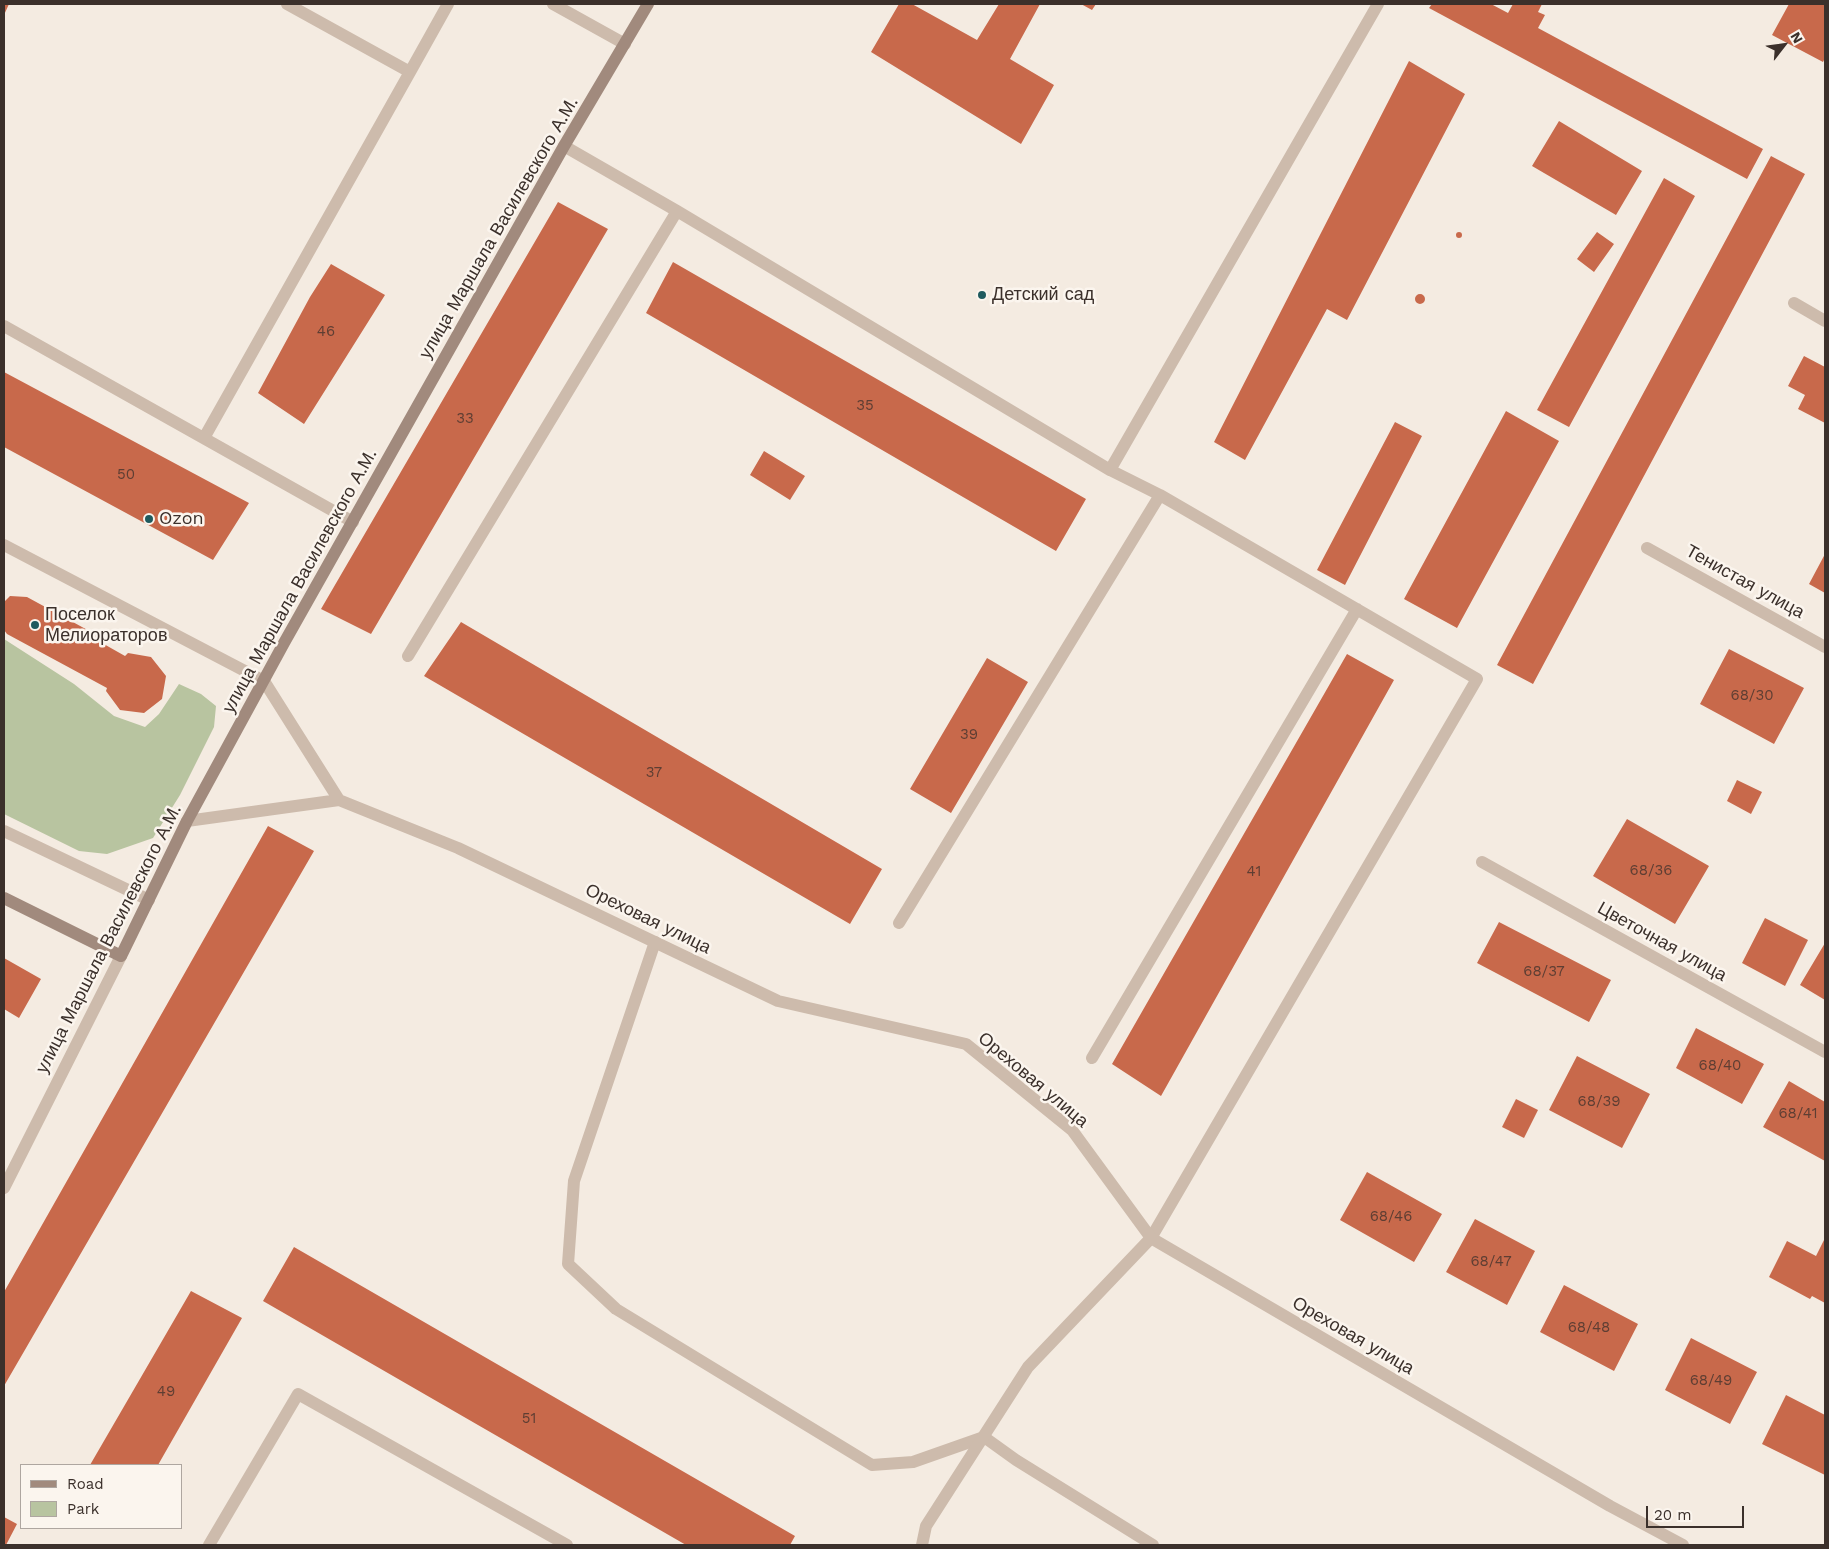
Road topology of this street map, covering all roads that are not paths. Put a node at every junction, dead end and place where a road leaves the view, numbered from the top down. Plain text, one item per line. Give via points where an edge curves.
1 (287, 4) edge
2 (448, 4) edge
3 (553, 4) edge
4 (648, 4) edge
5 (1378, 4) edge
6 (626, 44) junction
7 (410, 72) junction
8 (564, 146) junction
9 (677, 211) junction
10 (1794, 303) dead end
11 (1825, 321) edge
12 (4, 326) edge
13 (204, 438) junction
14 (1110, 470) junction
15 (1160, 495) junction
16 (353, 522) junction
17 (4, 544) edge
18 (1647, 548) dead end
19 (1357, 609) junction
20 (1825, 647) edge
21 (408, 656) dead end
22 (264, 682) junction
23 (339, 800) junction
24 (187, 821) junction
25 (4, 831) edge
26 (1482, 862) dead end
27 (4, 898) edge
28 (149, 900) junction
29 (899, 923) dead end
30 (655, 942) junction
31 (121, 956) junction
32 (1825, 1052) edge
33 (1092, 1058) dead end
34 (4, 1188) edge
35 (1151, 1238) junction
36 (984, 1437) junction
37 (209, 1545) edge
38 (567, 1545) edge
39 (922, 1545) edge
40 (1153, 1545) edge
41 (1683, 1545) edge

1 - 7 street
2 - 7 street
3 - 6 street
4 - 6 main road, улица Маршала Василевского А.М.
5 - 14 street
6 - 8 main road, улица Маршала Василевского А.М.
7 - 13 street
8 - 9 street
8 - 16 main road, улица Маршала Василевского А.М.
9 - 14 street
9 - 21 street
10 - 11 street
12 - 13 street
13 - 16 street
14 - 15 street
15 - 19 street
15 - 29 street
16 - 22 main road, улица Маршала Василевского А.М.
17 - 22 street
18 - 20 street, Тенистая улица
19 - 33 street
19 - 35 street via 1477,679
22 - 23 street
22 - 24 main road, улица Маршала Василевского А.М.
23 - 24 street, Ореховая улица
23 - 30 street, Ореховая улица via 458,848
24 - 28 main road, улица Маршала Василевского А.М.
25 - 28 street
26 - 32 street, Цветочная улица
27 - 31 main road
28 - 31 main road, улица Маршала Василевского А.М.
30 - 35 street, Ореховая улица via 778,1001 966,1044 1072,1130
30 - 36 street via 574,1181 568,1264 616,1310 872,1465 913,1462
31 - 34 street, улица Маршала Василевского А.М.
35 - 36 street via 1028,1368
35 - 41 street, Ореховая улица via 1610,1506
36 - 39 street via 926,1526
36 - 40 street
37 - 38 street via 298,1394

